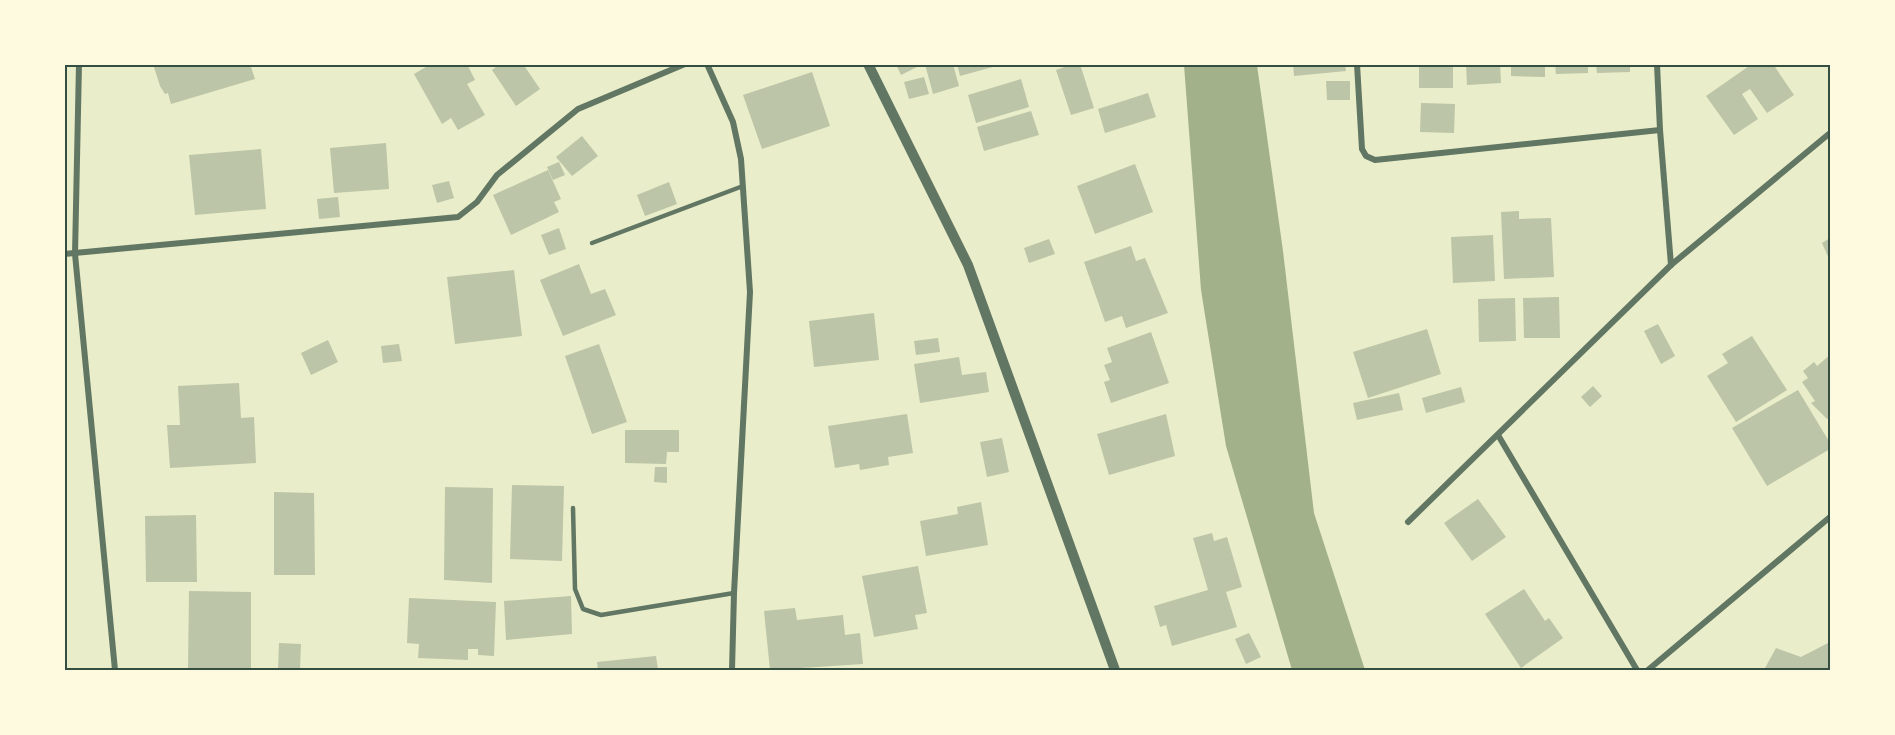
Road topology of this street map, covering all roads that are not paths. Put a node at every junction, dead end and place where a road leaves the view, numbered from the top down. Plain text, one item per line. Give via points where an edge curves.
1 (79, 64) edge
2 (685, 64) edge
3 (707, 64) edge
4 (868, 64) edge
5 (1357, 64) edge
6 (1657, 64) edge
7 (1660, 130) junction
8 (1830, 133) edge
9 (743, 186) junction
10 (592, 243) dead end
11 (64, 254) edge
12 (75, 254) junction
13 (1671, 265) junction
14 (1498, 435) junction
15 (573, 508) dead end
16 (1830, 517) edge
17 (1408, 522) dead end
18 (734, 593) junction
19 (115, 670) edge
20 (732, 670) edge
21 (1115, 670) edge
22 (1637, 670) edge
23 (1648, 670) edge

1 - 12 street
2 - 12 street via 578,108 497,175 477,202 458,217
3 - 9 street via 733,122
4 - 21 street via 968,265
5 - 7 street via 1362,149 1375,160
6 - 7 street
7 - 13 street
8 - 13 street
9 - 10 lane
9 - 18 street via 750,292
11 - 12 street
12 - 19 street
13 - 14 street
14 - 17 street
14 - 22 street
15 - 18 lane via 575,589 583,609 601,615
16 - 23 street
18 - 20 street

